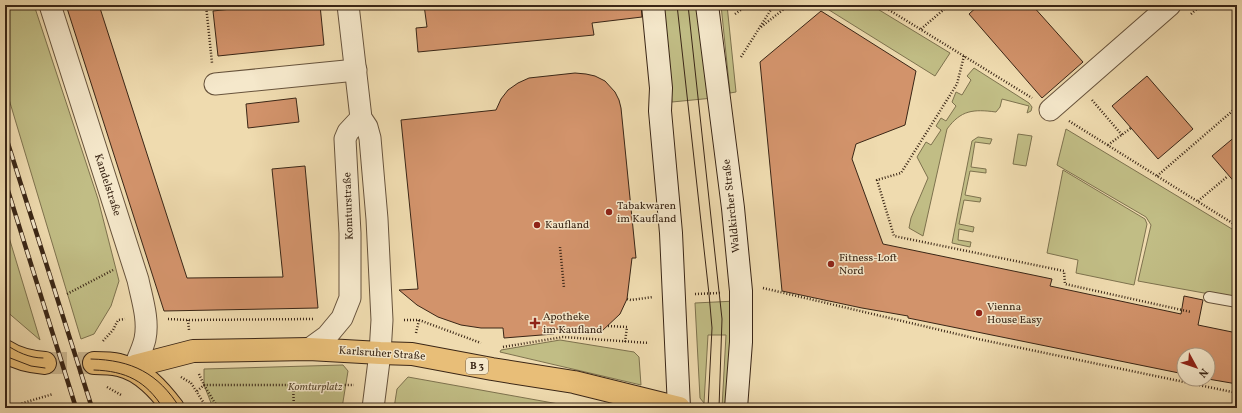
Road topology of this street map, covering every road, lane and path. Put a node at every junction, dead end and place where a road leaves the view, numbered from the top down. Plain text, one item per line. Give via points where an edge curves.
1 (50, 5) edge
2 (206, 5) edge
3 (348, 5) edge
4 (653, 5) edge
5 (707, 5) edge
6 (748, 5) edge
7 (772, 5) edge
8 (789, 5) edge
9 (882, 5) edge
10 (948, 5) edge
11 (1170, 5) edge
12 (735, 14) dead end
13 (759, 29) junction
14 (921, 29) junction
15 (964, 56) junction
16 (741, 57) dead end
17 (356, 70) junction
18 (215, 84) joint
19 (1092, 100) dead end
20 (1237, 107) edge
21 (1050, 110) junction
22 (361, 118) junction
23 (1131, 128) dead end
24 (1122, 135) junction
25 (1108, 145) junction
26 (1157, 176) junction
27 (1228, 176) dead end
28 (1198, 201) junction
29 (1236, 224) edge
30 (560, 247) dead end
31 (116, 269) dead end
32 (564, 288) dead end
33 (740, 291) junction
34 (68, 294) dead end
35 (381, 296) junction
36 (673, 296) junction
37 (1209, 297) dead end
38 (350, 298) junction
39 (627, 299) dead end
40 (1237, 302) edge
41 (1191, 312) dead end
42 (146, 317) junction
43 (342, 318) junction
44 (382, 320) junction
45 (608, 326) dead end
46 (625, 342) junction
47 (481, 343) dead end
48 (649, 343) dead end
49 (495, 348) dead end
50 (309, 349) junction
51 (96, 353) joint
52 (380, 353) junction
53 (7, 356) edge
54 (45, 363) tunnel mouth
55 (134, 368) junction
56 (293, 384) junction
57 (204, 385) junction
58 (105, 386) dead end
59 (376, 386) junction
60 (1237, 393) edge
61 (53, 394) dead end
62 (121, 395) dead end
63 (14, 408) edge
64 (173, 408) edge
65 (207, 408) edge
66 (218, 408) edge
67 (294, 408) edge
68 (373, 408) edge
69 (679, 408) edge
70 (736, 408) edge

1 - 42 street, Kandelstraße via 138,280
2 - 18 path
3 - 17 street
4 - 36 main road via 671,233
5 - 33 main road, Waldkircher Straße via 733,208
6 - 12 path
7 - 13 path
8 - 13 path
9 - 14 path
10 - 14 path
11 - 21 street
13 - 16 path
14 - 15 path
15 - 21 path
15 - 41 path via 957,84 902,173 877,180 894,236 1064,271 1065,284
17 - 18 street
17 - 22 street
19 - 24 path
20 - 26 path
21 - 25 path
22 - 35 street via 370,138
22 - 38 street, Komturstraße via 345,139 350,233
23 - 24 path
24 - 25 path
25 - 26 path
26 - 28 path
27 - 28 path
28 - 29 path
30 - 32 path
31 - 34 path
33 - 36 path
33 - 60 path via 764,288 978,339
33 - 70 main road, Waldkircher Straße
35 - 38 street via 368,304 359,305
35 - 44 street
36 - 39 path
36 - 69 main road
37 - 40 lane
38 - 43 street, Komturstraße
42 - 43 path via 188,320
42 - 51 path via 118,320
42 - 55 street, Kandelstraße via 145,340
43 - 50 street, Komturstraße via 326,336
44 - 47 path via 419,320
44 - 52 street
45 - 46 path via 627,327
46 - 48 path
46 - 49 path via 563,337
50 - 52 main road, Karlsruher Straße / B 3
50 - 55 main road, Karlsruher Straße / B 3 via 194,351
51 - 55 main road via 120,365
52 - 59 street
52 - 69 main road, Karlsruher Straße / B 3 via 412,354 574,382
53 - 54 main road
55 - 64 main road
56 - 57 path
56 - 59 path
56 - 67 path
57 - 65 path via 197,391
57 - 66 path
58 - 62 path
59 - 68 street
61 - 63 path

